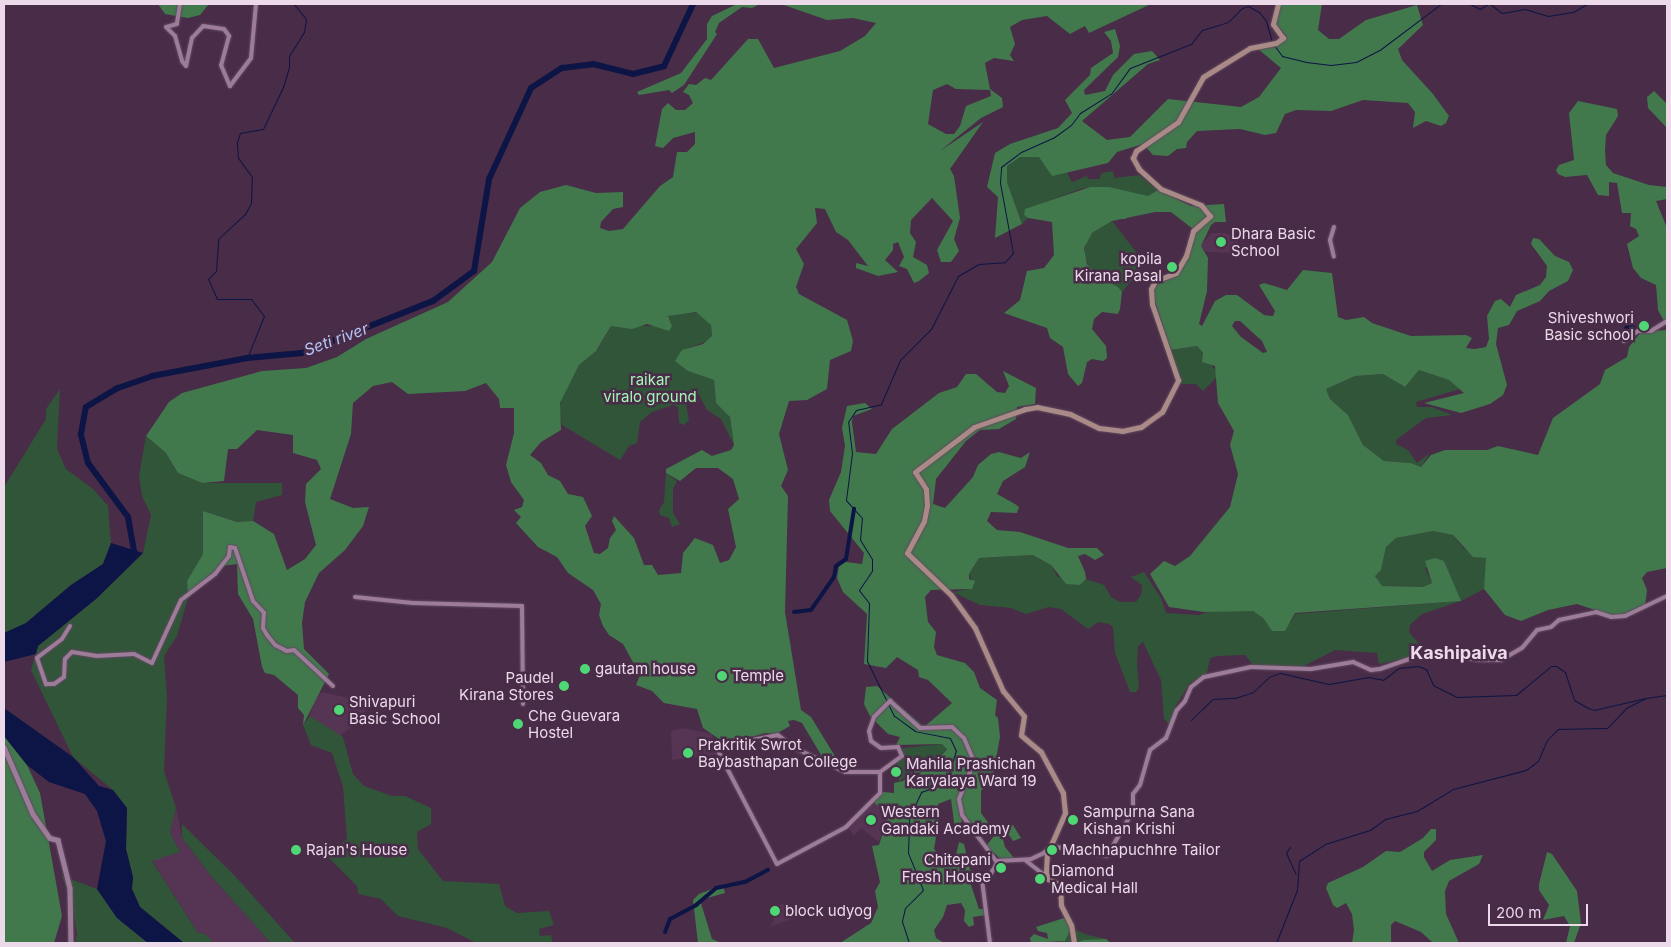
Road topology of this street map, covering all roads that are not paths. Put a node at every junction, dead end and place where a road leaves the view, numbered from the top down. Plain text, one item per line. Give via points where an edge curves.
1 (180, 4) edge
2 (256, 4) edge
3 (1278, 4) edge
4 (1334, 228) dead end
5 (1334, 256) dead end
6 (1667, 321) edge
7 (1622, 333) dead end
8 (1667, 596) edge
9 (355, 597) dead end
10 (70, 626) dead end
11 (333, 686) dead end
12 (523, 704) dead end
13 (4, 747) edge
14 (880, 772) junction
15 (1051, 846) junction
16 (1023, 860) junction
17 (998, 861) junction
18 (1047, 877) junction
19 (1073, 941) edge
20 (71, 943) edge
21 (990, 943) edge

1 - 2 street via 177,24 166,27 175,36 182,61 186,66 192,38 203,26 224,29 229,36 221,65 230,86 251,58
3 - 15 main road via 1273,24 1284,36 1276,43 1242,52 1199,80 1182,117 1136,151 1133,158 1157,186 1201,205 1210,216 1193,231 1184,261 1176,273 1155,281 1151,289 1152,304 1178,380 1162,412 1141,427 1122,431 1100,428 1070,414 1037,407 1025,409 974,427 915,472 926,489 927,505 924,521 907,553 951,595 975,628 1003,691 1024,716 1021,735 1041,752 1060,787 1065,813
4 - 5 street via 1330,240
6 - 7 street via 1650,331 1638,331 1624,342
8 - 15 street via 1625,616 1611,617 1596,612 1559,620 1551,627 1537,630 1522,648 1501,660 1430,652 1371,670 1353,662 1311,669 1251,667 1204,677 1191,687 1166,738 1150,750 1140,785 1132,794 1133,811 1107,856
9 - 12 street via 404,603 522,606
10 - 11 street via 62,639 37,658 46,684 54,684 64,677 65,659 72,652 96,656 134,654 152,663 181,600 215,574 229,556 230,547 235,548 253,601 264,613 262,628 267,636 275,645 287,651 294,650
13 - 20 street via 33,814 50,838 58,840 70,888
14 - 14 street via 845,772 795,748 778,735 716,746 777,864 848,825 880,793
14 - 17 street via 902,753 898,747 881,748 871,741 869,731 874,716 890,701 920,728 952,727 964,738 974,762 959,799 962,815
15 - 16 street via 1038,856
15 - 18 main road via 1046,862
16 - 17 street
16 - 18 street
17 - 21 street via 994,870 982,880
18 - 19 main road via 1060,887 1061,905 1071,925

